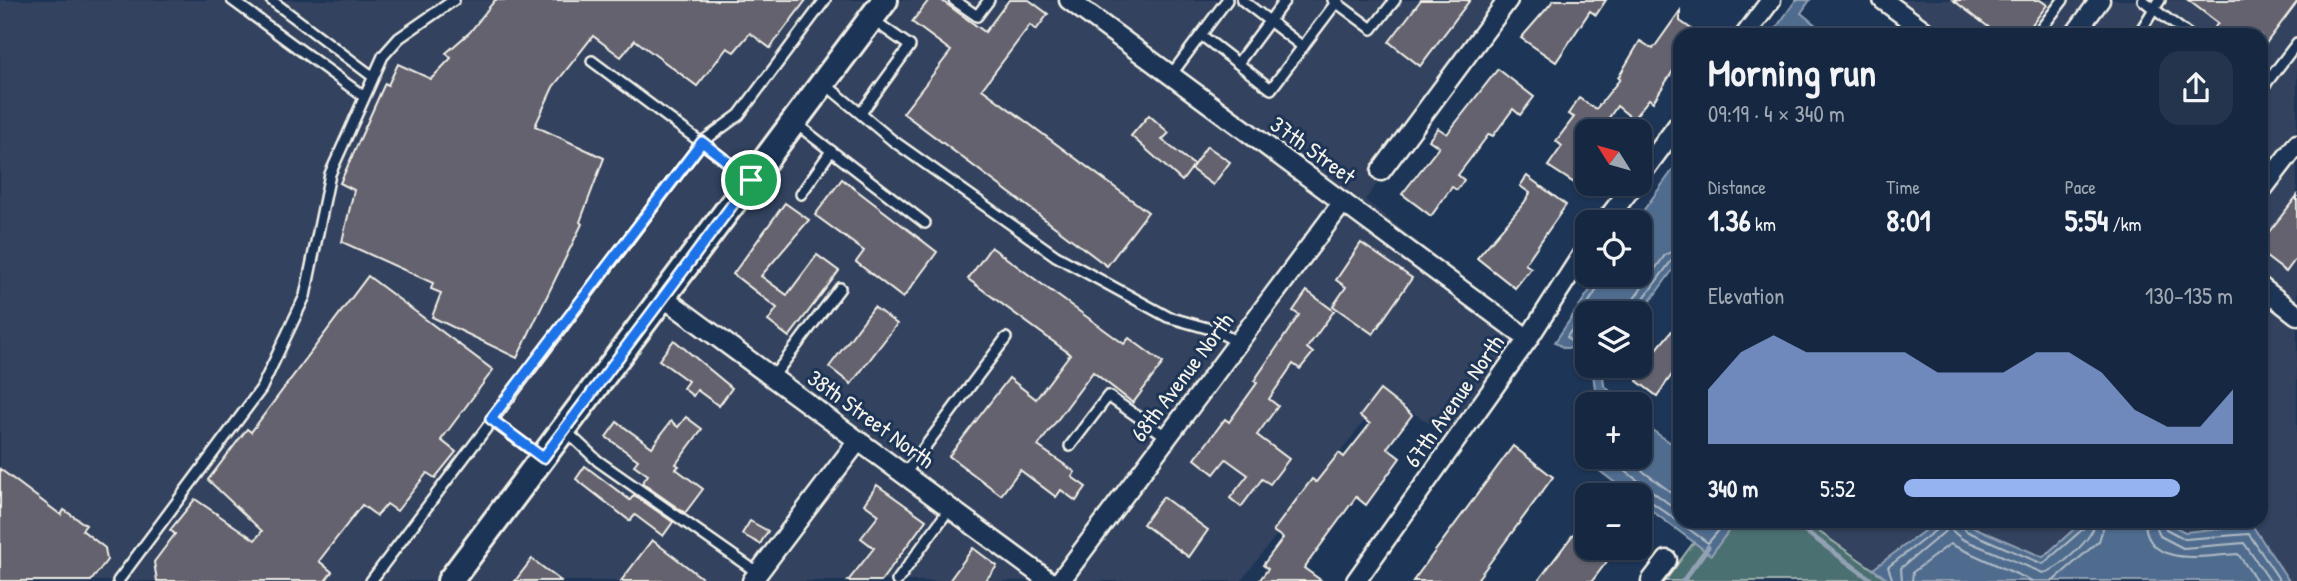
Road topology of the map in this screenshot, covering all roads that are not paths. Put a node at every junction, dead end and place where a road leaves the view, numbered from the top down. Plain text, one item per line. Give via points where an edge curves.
1 (232, 0) edge
2 (271, 0) edge
3 (454, 0) edge
4 (825, 0) edge
5 (954, 0) edge
6 (989, 0) edge
7 (1069, 0) edge
8 (1227, 0) edge
9 (1242, 0) edge
10 (1286, 0) edge
11 (1395, 0) edge
12 (1508, 0) edge
13 (1771, 0) edge
14 (1882, 0) edge
15 (2063, 0) edge
16 (2143, 0) edge
17 (2161, 0) edge
18 (1336, 1) edge
19 (2095, 2) edge
20 (878, 9) edge
21 (2154, 9) junction
22 (1269, 21) junction
23 (1750, 28) edge
24 (1920, 28) edge
25 (2042, 28) edge
26 (2078, 28) edge
27 (2142, 28) edge
28 (2180, 28) edge
29 (1201, 35) junction
30 (2297, 43) edge
31 (1303, 47) junction
32 (592, 61) dead end
33 (1238, 63) junction
34 (1171, 75) junction
35 (372, 76) junction
36 (2268, 81) edge
37 (823, 83) junction
38 (363, 96) junction
39 (861, 113) junction
40 (794, 122) junction
41 (1673, 131) edge
42 (702, 142) junction
43 (2297, 144) edge
44 (831, 151) junction
45 (1652, 160) edge
46 (1381, 171) dead end
47 (751, 180) junction
48 (2268, 182) edge
49 (801, 194) dead end
50 (1625, 196) edge
51 (1343, 202) junction
52 (1614, 210) edge
53 (925, 223) dead end
54 (1575, 266) edge
55 (841, 288) dead end
56 (2268, 292) edge
57 (663, 297) junction
58 (2297, 315) edge
59 (1006, 338) dead end
60 (1528, 339) junction
61 (1238, 342) junction
62 (772, 378) junction
63 (491, 419) junction
64 (564, 429) junction
65 (1167, 438) junction
66 (858, 440) junction
67 (1070, 446) dead end
68 (543, 458) junction
69 (904, 475) junction
70 (950, 508) junction
71 (1667, 560) dead end
72 (755, 577) edge
73 (118, 581) edge
74 (372, 581) edge
75 (450, 581) edge
76 (897, 581) edge
77 (1049, 581) edge
78 (1060, 581) edge
79 (1356, 581) edge
80 (1651, 581) edge

1 - 38 lane
2 - 35 lane
3 - 35 lane via 399,37
4 - 42 lane via 739,116
5 - 6 lane via 977,16
7 - 34 street, 37th Street
8 - 29 lane
9 - 22 lane
10 - 22 lane
11 - 18 lane via 1372,29
12 - 46 street
13 - 23 street
14 - 24 street
15 - 25 lane
16 - 21 lane
17 - 21 lane
18 - 31 lane
19 - 26 street
20 - 37 street
20 - 39 lane via 909,46
21 - 27 lane
21 - 28 lane
22 - 31 lane
22 - 33 lane
29 - 33 lane
29 - 34 lane
30 - 36 lane
31 - 33 lane via 1271,89
32 - 42 lane
34 - 51 street, 37th Street
35 - 38 lane
37 - 39 lane
37 - 40 street
38 - 73 lane via 330,174 305,296 279,357 261,389
39 - 61 lane via 1056,256 1168,317
40 - 44 lane
40 - 47 street
41 - 45 street
42 - 47 lane
42 - 63 lane
43 - 48 street
44 - 49 lane
44 - 53 lane
47 - 57 street
50 - 52 street
51 - 60 street, 37th Street
51 - 61 street, 68th Avenue North
54 - 60 street, 67th Avenue North
55 - 62 lane
56 - 58 street
57 - 62 street, 38th Street North
57 - 64 street
59 - 69 lane
60 - 79 street, 67th Avenue North
61 - 65 street, 68th Avenue North
62 - 66 street, 38th Street North
63 - 68 lane
63 - 74 lane
64 - 68 street
64 - 72 lane via 598,461
65 - 67 lane via 1108,396
65 - 78 street, 68th Avenue North
66 - 69 street, 38th Street North
66 - 72 street
68 - 75 street
69 - 70 street, 38th Street North
70 - 76 lane
70 - 77 street, 38th Street North
71 - 80 street

